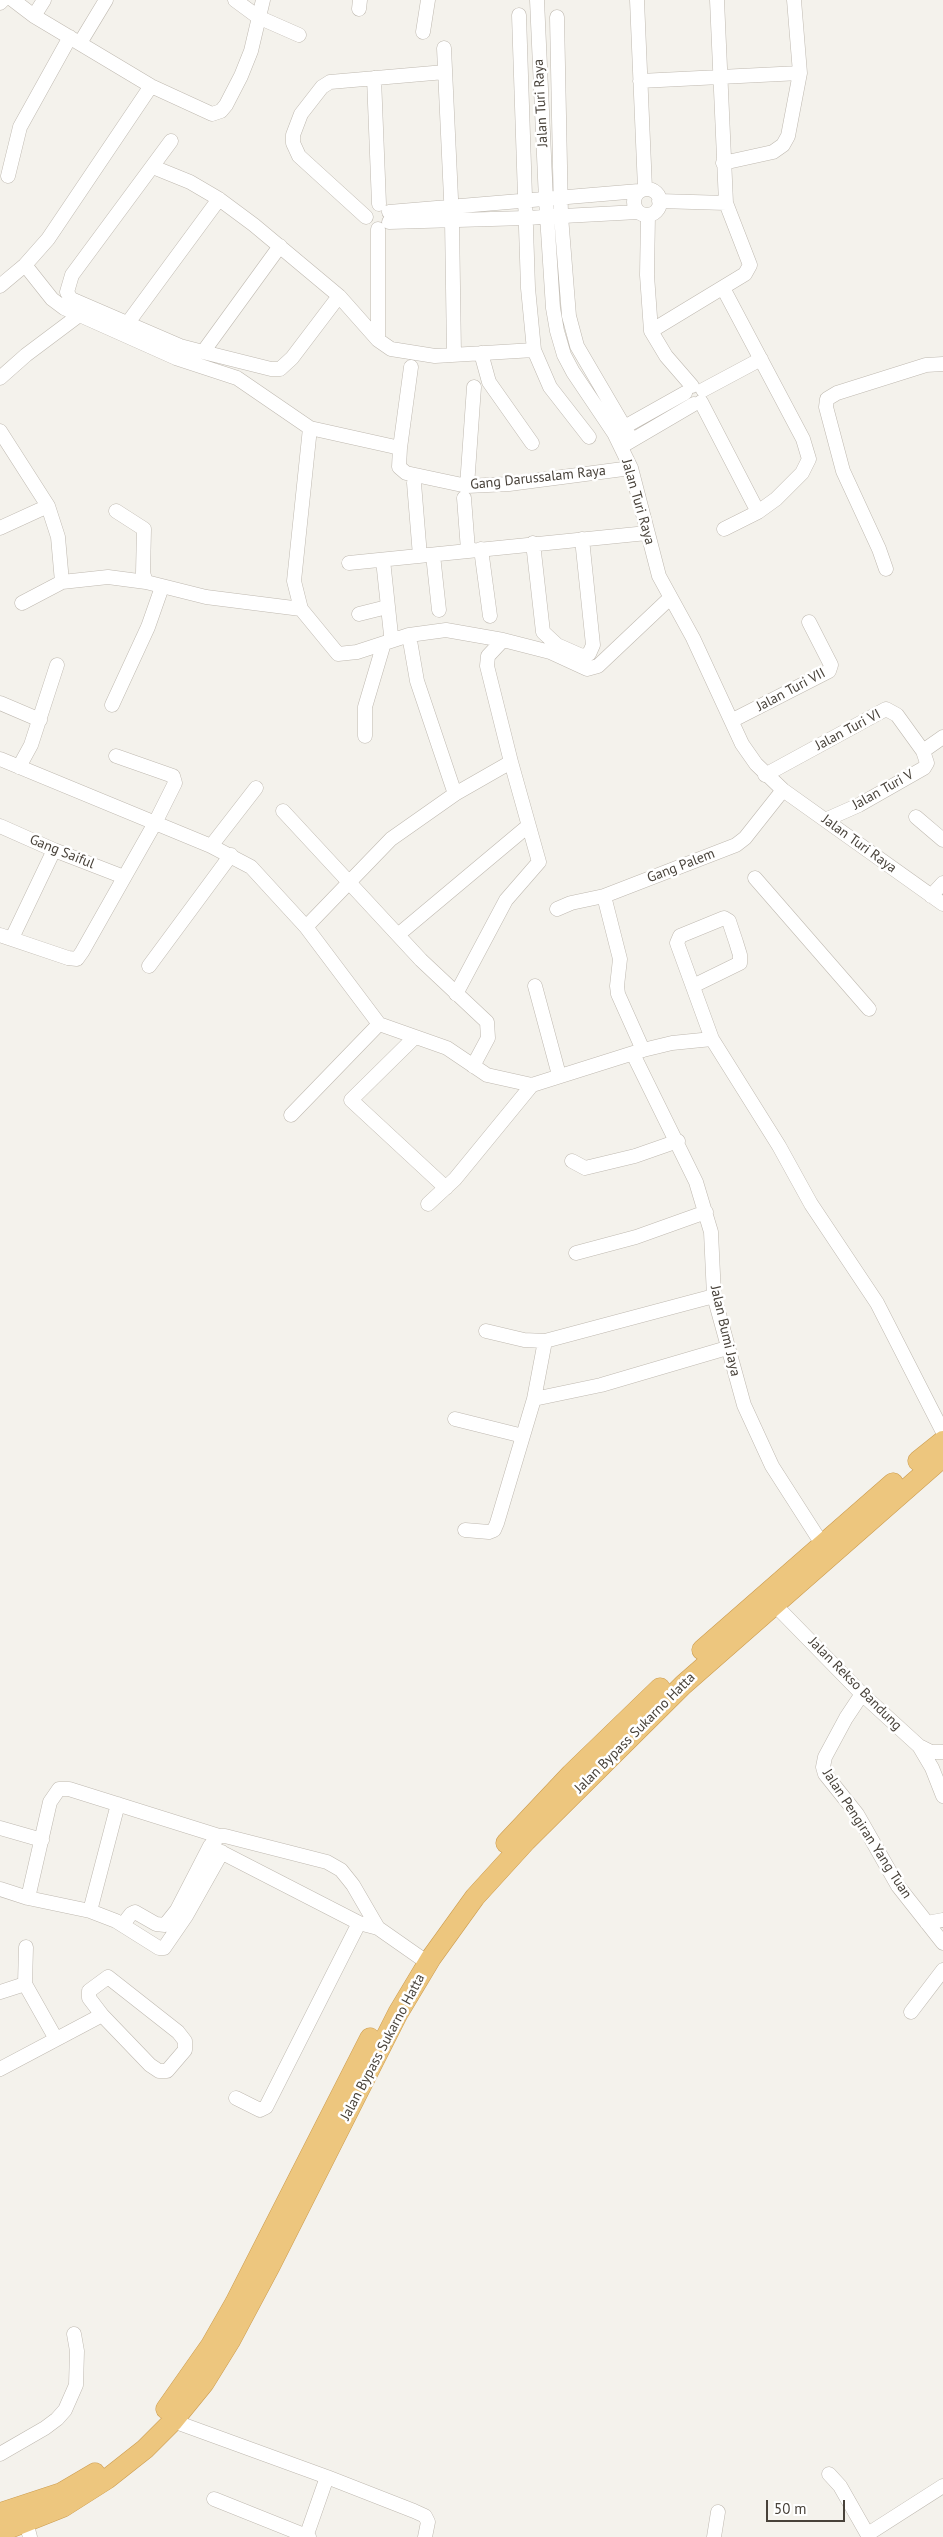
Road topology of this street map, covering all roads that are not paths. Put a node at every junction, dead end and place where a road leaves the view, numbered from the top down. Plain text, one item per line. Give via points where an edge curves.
1 (3, 0) edge
2 (13, 0) edge
3 (44, 0) edge
4 (106, 0) edge
5 (234, 0) edge
6 (263, 0) edge
7 (428, 0) edge
8 (537, 0) edge
9 (636, 0) edge
10 (717, 0) edge
11 (794, 0) edge
12 (0, 3) edge
13 (519, 15) dead end
14 (34, 16) junction
15 (557, 16) dead end
16 (258, 17) junction
17 (423, 32) dead end
18 (299, 35) dead end
19 (75, 40) junction
20 (444, 48) dead end
21 (445, 72) junction
22 (800, 73) junction
23 (720, 75) junction
24 (374, 78) junction
25 (640, 81) junction
26 (151, 86) junction
27 (171, 141) dead end
28 (723, 163) junction
29 (153, 168) junction
30 (8, 176) dead end
31 (642, 190) junction
32 (561, 198) junction
33 (219, 199) junction
34 (546, 200) junction
35 (659, 200) junction
36 (525, 201) junction
37 (726, 203) junction
38 (643, 213) junction
39 (452, 214) junction
40 (384, 216) junction
41 (561, 216) junction
42 (547, 217) junction
43 (526, 218) junction
44 (280, 246) junction
45 (25, 265) junction
46 (0, 286) edge
47 (723, 288) junction
48 (339, 296) junction
49 (78, 316) junction
50 (127, 324) junction
51 (651, 332) junction
52 (378, 340) junction
53 (534, 350) junction
54 (203, 352) junction
55 (481, 353) junction
56 (454, 354) junction
57 (761, 359) junction
58 (943, 364) edge
59 (411, 367) dead end
60 (0, 378) edge
61 (474, 387) dead end
62 (695, 395) junction
63 (310, 428) junction
64 (620, 429) junction
65 (0, 431) edge
66 (589, 437) dead end
67 (532, 442) dead end
68 (627, 443) junction
69 (400, 448) junction
70 (631, 468) junction
71 (414, 483) dead end
72 (465, 492) junction
73 (48, 506) junction
74 (116, 511) dead end
75 (758, 512) junction
76 (0, 528) edge
77 (724, 529) dead end
78 (647, 533) junction
79 (582, 539) junction
80 (534, 543) junction
81 (475, 550) junction
82 (426, 556) junction
83 (383, 560) junction
84 (349, 562) dead end
85 (886, 569) dead end
86 (62, 582) junction
87 (146, 582) junction
88 (162, 586) junction
89 (670, 598) junction
90 (22, 603) dead end
91 (387, 607) junction
92 (301, 609) junction
93 (439, 610) dead end
94 (359, 614) dead end
95 (490, 616) dead end
96 (809, 622) dead end
97 (409, 635) junction
98 (388, 639) junction
99 (503, 640) junction
100 (57, 665) dead end
101 (0, 704) edge
102 (112, 705) dead end
103 (40, 720) junction
104 (732, 720) junction
105 (365, 736) dead end
106 (943, 737) edge
107 (922, 751) junction
108 (116, 756) dead end
109 (0, 759) edge
110 (511, 762) junction
111 (19, 767) junction
112 (765, 775) junction
113 (256, 788) dead end
114 (783, 790) junction
115 (455, 794) junction
116 (283, 811) dead end
117 (916, 817) dead end
118 (825, 820) junction
119 (155, 823) junction
120 (0, 826) edge
121 (528, 826) junction
122 (943, 840) edge
123 (211, 846) junction
124 (54, 850) junction
125 (230, 855) junction
126 (124, 877) junction
127 (755, 878) dead end
128 (349, 881) junction
129 (943, 883) edge
130 (604, 896) junction
131 (931, 896) junction
132 (943, 904) edge
133 (556, 909) dead end
134 (306, 927) junction
135 (400, 934) junction
136 (6, 937) edge
137 (149, 966) dead end
138 (535, 986) dead end
139 (693, 986) junction
140 (456, 994) junction
141 (869, 1009) dead end
142 (378, 1024) junction
143 (415, 1037) junction
144 (712, 1039) junction
145 (638, 1052) junction
146 (473, 1066) junction
147 (559, 1075) junction
148 (532, 1085) junction
149 (291, 1116) dead end
150 (678, 1141) junction
151 (572, 1161) dead end
152 (446, 1188) junction
153 (428, 1204) dead end
154 (706, 1212) junction
155 (576, 1253) dead end
156 (714, 1296) junction
157 (486, 1331) dead end
158 (545, 1340) junction
159 (727, 1348) junction
160 (534, 1399) junction
161 (455, 1419) dead end
162 (943, 1432) edge
163 (522, 1436) junction
164 (943, 1441) edge
165 (943, 1457) edge
166 (464, 1530) dead end
167 (822, 1544) junction
168 (774, 1604) junction
169 (862, 1694) junction
170 (919, 1746) junction
171 (943, 1752) edge
172 (943, 1796) edge
173 (118, 1804) junction
174 (0, 1828) edge
175 (42, 1840) junction
176 (217, 1845) junction
177 (0, 1888) edge
178 (28, 1898) junction
179 (90, 1911) junction
180 (943, 1920) edge
181 (124, 1923) junction
182 (359, 1923) junction
183 (927, 1923) junction
184 (378, 1928) junction
185 (943, 1943) edge
186 (26, 1947) dead end
187 (423, 1959) junction
188 (943, 1970) edge
189 (25, 1984) junction
190 (0, 1992) edge
191 (911, 2012) dead end
192 (102, 2016) junction
193 (56, 2038) junction
194 (0, 2069) edge
195 (236, 2098) dead end
196 (267, 2256) junction
197 (74, 2334) dead end
198 (173, 2421) junction
199 (0, 2454) edge
200 (829, 2474) dead end
201 (327, 2476) junction
202 (943, 2486) edge
203 (214, 2499) dead end
204 (718, 2512) dead end
205 (0, 2513) edge
206 (28, 2530) edge
207 (0, 2532) edge
208 (869, 2535) edge
209 (307, 2537) edge
210 (425, 2537) edge
211 (714, 2537) edge

1 - 12 street
2 - 14 street
3 - 14 street
4 - 19 street
5 - 16 street
6 - 16 street
7 - 17 street
8 - 34 street, Jalan Turi Raya
9 - 25 street
10 - 23 street
11 - 22 street
13 - 36 street
14 - 19 street
15 - 32 street
16 - 18 street
16 - 26 street via 251,51 221,111 209,113
19 - 26 street
19 - 30 street via 20,127
20 - 21 street
21 - 24 street
21 - 39 street
22 - 23 street
22 - 28 street via 788,136 783,145 769,154
23 - 25 street
23 - 28 street
24 - 40 street
24 - 40 street via 325,84 301,114 293,135 299,156 366,216 371,226
25 - 31 street
26 - 45 street via 48,239
27 - 29 street
28 - 37 street
29 - 33 street via 190,182
29 - 50 street via 72,275 67,288 68,295 77,303
31 - 32 street
31 - 35 street via 654,192
31 - 38 street via 634,199 635,208
32 - 34 street
32 - 41 street
33 - 44 street
33 - 50 street
34 - 36 street
34 - 42 street, Jalan Turi Raya
35 - 37 street
35 - 38 street via 655,212
36 - 39 street
36 - 43 street
37 - 47 street via 750,262 745,274
38 - 41 street
38 - 51 street
39 - 40 street
39 - 43 street
39 - 56 street
40 - 52 street
41 - 42 street
41 - 64 street via 569,316 577,346
42 - 43 street
42 - 64 street, Jalan Turi Raya via 553,308 564,355 573,372
43 - 53 street
44 - 48 street
44 - 54 street
45 - 46 street
45 - 49 street via 52,300
47 - 51 street
47 - 57 street
48 - 52 street
48 - 54 street via 280,369
49 - 60 street
49 - 63 street via 176,358 237,378
50 - 54 street
51 - 62 street
52 - 56 street via 397,351 435,356
53 - 55 street
53 - 66 street via 550,387
55 - 56 street
55 - 67 street via 489,382
57 - 62 street
57 - 75 street via 803,439 809,459 802,473 776,500
58 - 85 street via 926,365 827,399 826,407 842,471
59 - 69 street, Gang Darussalam Raya
61 - 72 street
62 - 64 street
62 - 68 street
62 - 75 street
63 - 69 street
63 - 92 street via 294,581
64 - 68 street, Jalan Turi Raya
65 - 73 street
68 - 70 street, Jalan Turi Raya
69 - 72 street, Gang Darussalam Raya via 399,467 406,473
70 - 72 street, Gang Darussalam Raya
70 - 78 street, Jalan Turi Raya
71 - 82 street
72 - 81 street
73 - 76 street
73 - 86 street via 58,537
74 - 87 street via 144,529 143,573
75 - 77 street
78 - 79 street
78 - 89 street, Jalan Turi Raya via 659,576
79 - 80 street
79 - 80 street via 593,645 589,654 582,656 556,646 543,632
80 - 81 street
81 - 82 street
81 - 95 street
82 - 83 street
82 - 93 street
83 - 84 street
83 - 91 street
86 - 87 street via 99,577
86 - 90 street
87 - 88 street
88 - 92 street via 206,597
88 - 102 street via 148,628
89 - 99 street via 598,666 587,669 550,652
89 - 104 street, Jalan Turi Raya
91 - 94 street
91 - 98 street
92 - 98 street via 338,654 356,652
96 - 104 street, Jalan Turi VII via 830,665 829,671
97 - 98 street
97 - 99 street via 446,630
97 - 115 street via 417,681
98 - 105 street via 365,707
99 - 110 street via 488,656 487,666
100 - 103 street
101 - 103 street
103 - 111 street
104 - 112 street, Jalan Turi Raya via 745,749
106 - 107 street
107 - 112 street, Jalan Turi VI via 896,715 886,710
107 - 118 street, Jalan Turi V via 927,763 924,768 859,805
108 - 119 street via 173,776 174,786
109 - 111 street
110 - 115 street
110 - 121 street
111 - 119 street
112 - 114 street, Jalan Turi Raya
113 - 123 street
114 - 118 street, Jalan Turi Raya
114 - 130 street, Gang Palem via 736,846
115 - 128 street via 391,839
116 - 128 street
117 - 122 street
118 - 131 street, Jalan Turi Raya
119 - 123 street
119 - 126 street
120 - 124 street, Gang Saiful
121 - 135 street
121 - 140 street via 538,865 506,900
123 - 125 street
124 - 126 street, Gang Saiful
124 - 136 street
125 - 134 street via 251,867
125 - 137 street
126 - 136 street via 77,958 68,958
127 - 141 street
128 - 134 street
128 - 135 street
129 - 131 street
130 - 133 street, Gang Palem
130 - 145 street, Jalan Bumi Jaya via 620,960 618,994
131 - 132 street, Jalan Turi Raya
134 - 142 street
135 - 140 street
138 - 147 street
139 - 139 street via 677,940 724,918 731,928 740,963
139 - 144 street
140 - 146 street via 488,1025 488,1038
142 - 143 street
142 - 149 street
143 - 146 street via 447,1048
143 - 152 street via 351,1100
144 - 145 street via 672,1043
144 - 162 street via 780,1146 811,1204 877,1303
145 - 147 street
145 - 150 street, Jalan Bumi Jaya
146 - 148 street via 495,1078
147 - 148 street
148 - 152 street
150 - 151 street via 591,1166 580,1167
150 - 154 street, Jalan Bumi Jaya
152 - 153 street
154 - 155 street
154 - 156 street, Jalan Bumi Jaya via 711,1232
156 - 158 street
156 - 159 street, Jalan Bumi Jaya
157 - 158 street via 524,1340
158 - 160 street
159 - 160 street via 602,1385
159 - 167 street, Jalan Bumi Jaya via 744,1405 772,1466
160 - 163 street
161 - 163 street
163 - 166 street via 494,1530 483,1533
164 - 167 highway, Jalan Bypass Sukarno Hatta
165 - 168 highway, Jalan Bypass Sukarno Hatta
167 - 187 highway, Jalan Bypass Sukarno Hatta via 571,1774 462,1893
168 - 169 street, Jalan Rekso Bandung
168 - 187 highway, Jalan Bypass Sukarno Hatta via 683,1685 526,1840
169 - 170 street, Jalan Rekso Bandung
169 - 183 street, Jalan Pengiran Yang Tuan via 822,1767 857,1814 898,1886
170 - 171 street, Jalan Rekso Bandung via 931,1752
170 - 172 street
173 - 175 street via 69,1788 59,1789 50,1802
173 - 176 street
173 - 179 street
174 - 175 street
175 - 178 street
176 - 181 street via 165,1925 156,1924 135,1912
176 - 181 street via 186,1916 164,1948 159,1948
176 - 182 street
176 - 184 street via 327,1862 341,1870 353,1885
177 - 178 street
178 - 179 street
179 - 181 street
180 - 183 street
182 - 184 street
182 - 195 street via 273,2098 260,2110
183 - 185 street, Jalan Pengiran Yang Tuan
184 - 187 street
186 - 189 street
187 - 196 highway, Jalan Bypass Sukarno Hatta via 382,2016
188 - 191 street
189 - 190 street
189 - 193 street
192 - 192 street via 88,1995 108,1977 178,2032 185,2041 185,2050 167,2071 159,2071
192 - 193 street
193 - 194 street
196 - 198 highway, Jalan Bypass Sukarno Hatta via 230,2341 204,2383
196 - 205 highway, Jalan Bypass Sukarno Hatta via 174,2400 126,2450 60,2493
197 - 199 street via 76,2385 64,2410 46,2428
198 - 201 street
198 - 206 highway, Jalan Bypass Sukarno Hatta via 145,2449 77,2500
200 - 208 street via 840,2486
201 - 209 street
201 - 210 street via 425,2516 428,2522
202 - 208 street
203 - 209 street
204 - 211 street
206 - 207 highway, Jalan Bypass Sukarno Hatta

